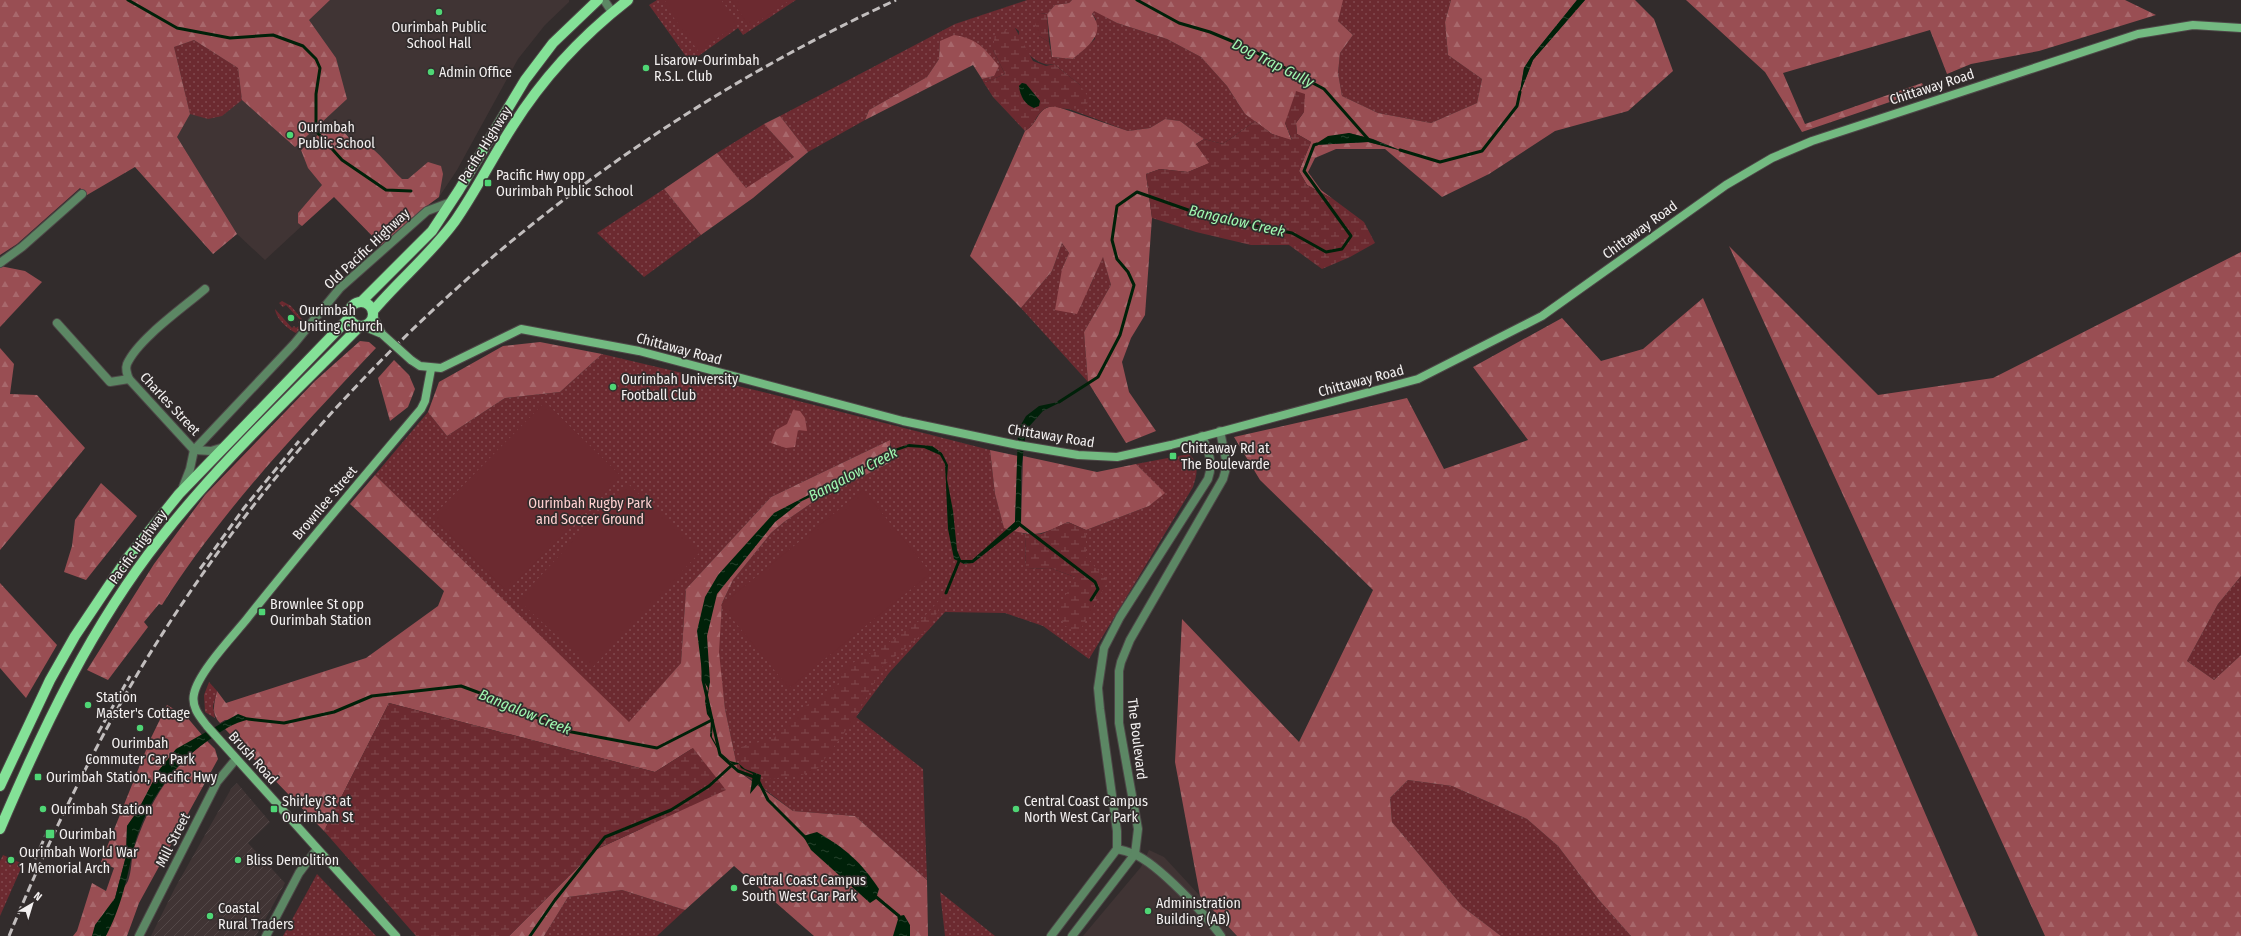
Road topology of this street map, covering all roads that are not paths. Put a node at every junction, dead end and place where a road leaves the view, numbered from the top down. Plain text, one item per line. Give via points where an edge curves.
1 (598, 0) edge
2 (604, 0) edge
3 (625, 1) edge
4 (612, 12) junction
5 (2241, 28) edge
6 (82, 194) dead end
7 (451, 202) junction
8 (0, 263) edge
9 (205, 289) dead end
10 (362, 301) junction
11 (373, 314) junction
12 (349, 318) junction
13 (57, 323) dead end
14 (362, 326) junction
15 (382, 334) junction
16 (432, 369) junction
17 (128, 379) junction
18 (1220, 431) junction
19 (1202, 436) junction
20 (225, 446) junction
21 (194, 450) junction
22 (179, 494) junction
23 (193, 700) joint
24 (236, 759) junction
25 (1, 781) edge
26 (0, 828) edge
27 (317, 849) junction
28 (1116, 849) junction
29 (1135, 854) junction
30 (139, 936) edge
31 (266, 936) edge
32 (396, 936) edge
33 (1051, 936) edge
34 (1072, 936) edge
35 (1221, 936) edge

1 - 7 main road, Pacific Highway via 553,44 525,80
2 - 4 street
3 - 4 main road, Pacific Highway
4 - 11 main road, Pacific Highway via 541,86 512,126 455,220 429,253
5 - 18 main road, Chittaway Road via 2193,25 2138,34 1812,141 1772,158 1726,185 1542,316 1418,379
6 - 8 street
7 - 10 main road, Pacific Highway via 421,243
7 - 21 street, Old Pacific Highway via 427,211 340,288 294,344
9 - 17 street via 143,342 127,364
10 - 11 main road via 370,305
10 - 12 main road via 351,306
11 - 14 main road via 370,322
11 - 15 main road
12 - 14 main road
12 - 20 main road, Pacific Highway
13 - 17 street, Charles Street via 110,382
14 - 15 main road
14 - 26 main road, Pacific Highway via 218,470 144,560 103,622 68,686
15 - 16 main road, bridge via 411,360
16 - 19 main road, Chittaway Road via 451,364 521,329 639,351 903,421 1078,455 1117,457 1171,446
16 - 23 main road, Brownlee Street via 421,409 314,535 220,653 199,682
17 - 21 street, Charles Street
18 - 19 main road, Chittaway Road
18 - 29 street, The Boulevard via 1227,465 1223,479 1130,640 1119,671 1119,723 1138,829
19 - 28 street via 1212,460 1208,478 1120,617 1104,648 1099,695 1101,726 1118,831
20 - 21 street, Charles Street via 211,451
20 - 22 main road, Pacific Highway
21 - 22 street, Charles Street via 188,477
22 - 25 main road, Pacific Highway via 126,560 75,636 50,680
23 - 24 main road, Brush Road via 198,714
24 - 27 main road, Brush Road
24 - 30 street, Mill Street via 217,782
27 - 31 street via 299,873
27 - 32 main road, Brush Road
28 - 29 street
28 - 33 street
29 - 34 street
29 - 35 street via 1153,867 1207,917

